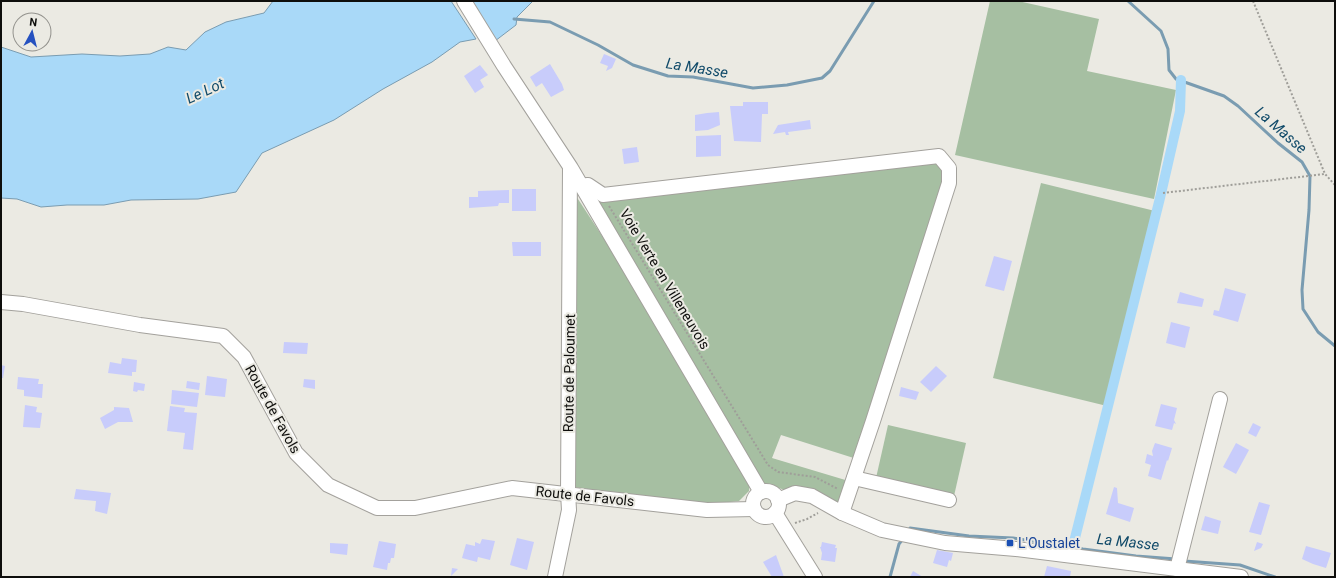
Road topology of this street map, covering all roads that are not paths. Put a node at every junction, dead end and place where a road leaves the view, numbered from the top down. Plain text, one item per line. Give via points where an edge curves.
1 (464, 1) edge
2 (570, 168) junction
3 (581, 186) junction
4 (1, 302) edge
5 (1220, 398) dead end
6 (854, 478) junction
7 (761, 492) junction
8 (568, 493) junction
9 (949, 500) dead end
10 (776, 507) junction
11 (754, 509) junction
12 (842, 513) junction
13 (1177, 569) junction
14 (555, 577) edge
15 (815, 577) edge
16 (1241, 577) edge

1 - 2 street
2 - 3 street
2 - 8 street, Route de Paloumet
3 - 6 street via 588,185 603,195 939,156 949,168 949,183
3 - 7 street
4 - 8 street, Route de Favols via 223,336 244,357 296,453 328,485 378,508 415,508 512,488
5 - 13 street
6 - 9 street
6 - 12 street
7 - 10 street via 773,493
7 - 11 street via 753,501
8 - 11 street, Route de Favols via 706,510
8 - 14 street, Route de Paloumet via 569,510
10 - 11 street via 771,516 763,517
10 - 12 street via 795,493 812,496
10 - 15 street
12 - 13 street via 882,530 945,543
13 - 16 street

